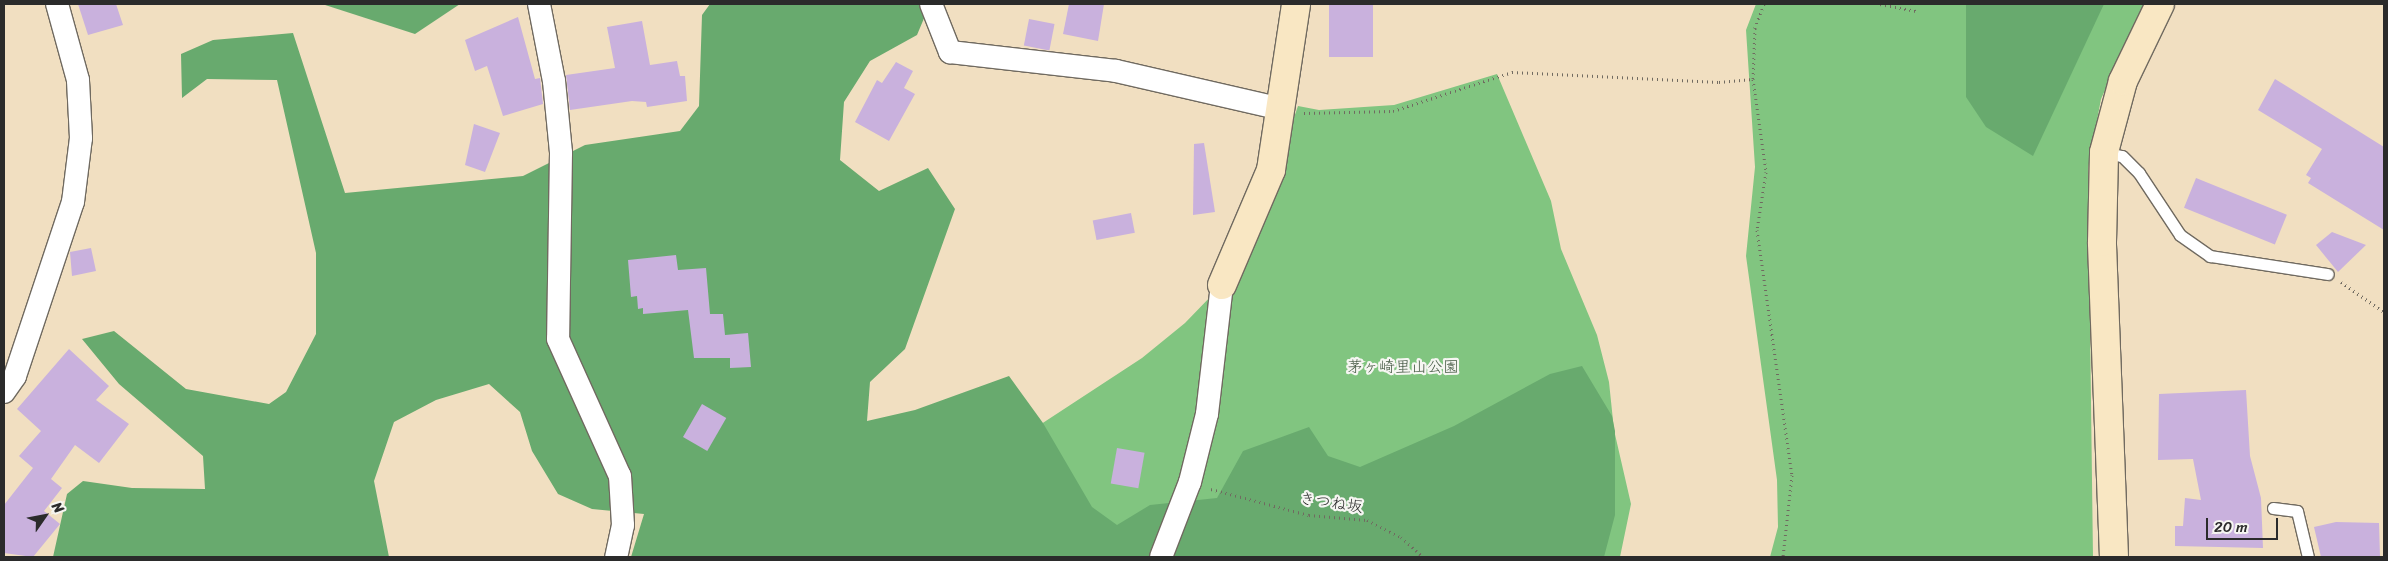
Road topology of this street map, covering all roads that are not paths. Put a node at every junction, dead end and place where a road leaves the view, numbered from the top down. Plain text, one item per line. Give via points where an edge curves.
1 (56, 4) edge
2 (539, 4) edge
3 (931, 4) edge
4 (1296, 4) edge
5 (2160, 4) edge
6 (1282, 109) junction
7 (2104, 152) junction
8 (2328, 274) road end
9 (1222, 285) joint
10 (4, 392) edge
11 (2273, 508) dead end
12 (616, 557) edge
13 (1161, 557) edge
14 (2114, 557) edge
15 (2308, 557) edge

1 - 10 street via 78,80 78,165 72,202 15,376
2 - 12 street via 554,80 561,153 558,339 620,476 623,525
3 - 6 street via 950,52 1116,71
4 - 6 street
5 - 7 street via 2123,80
6 - 9 street via 1270,170
7 - 8 lane via 2122,156 2139,173 2180,234 2210,256
7 - 14 street via 2102,242
9 - 13 street via 1206,414 1190,482
11 - 15 lane via 2298,511

